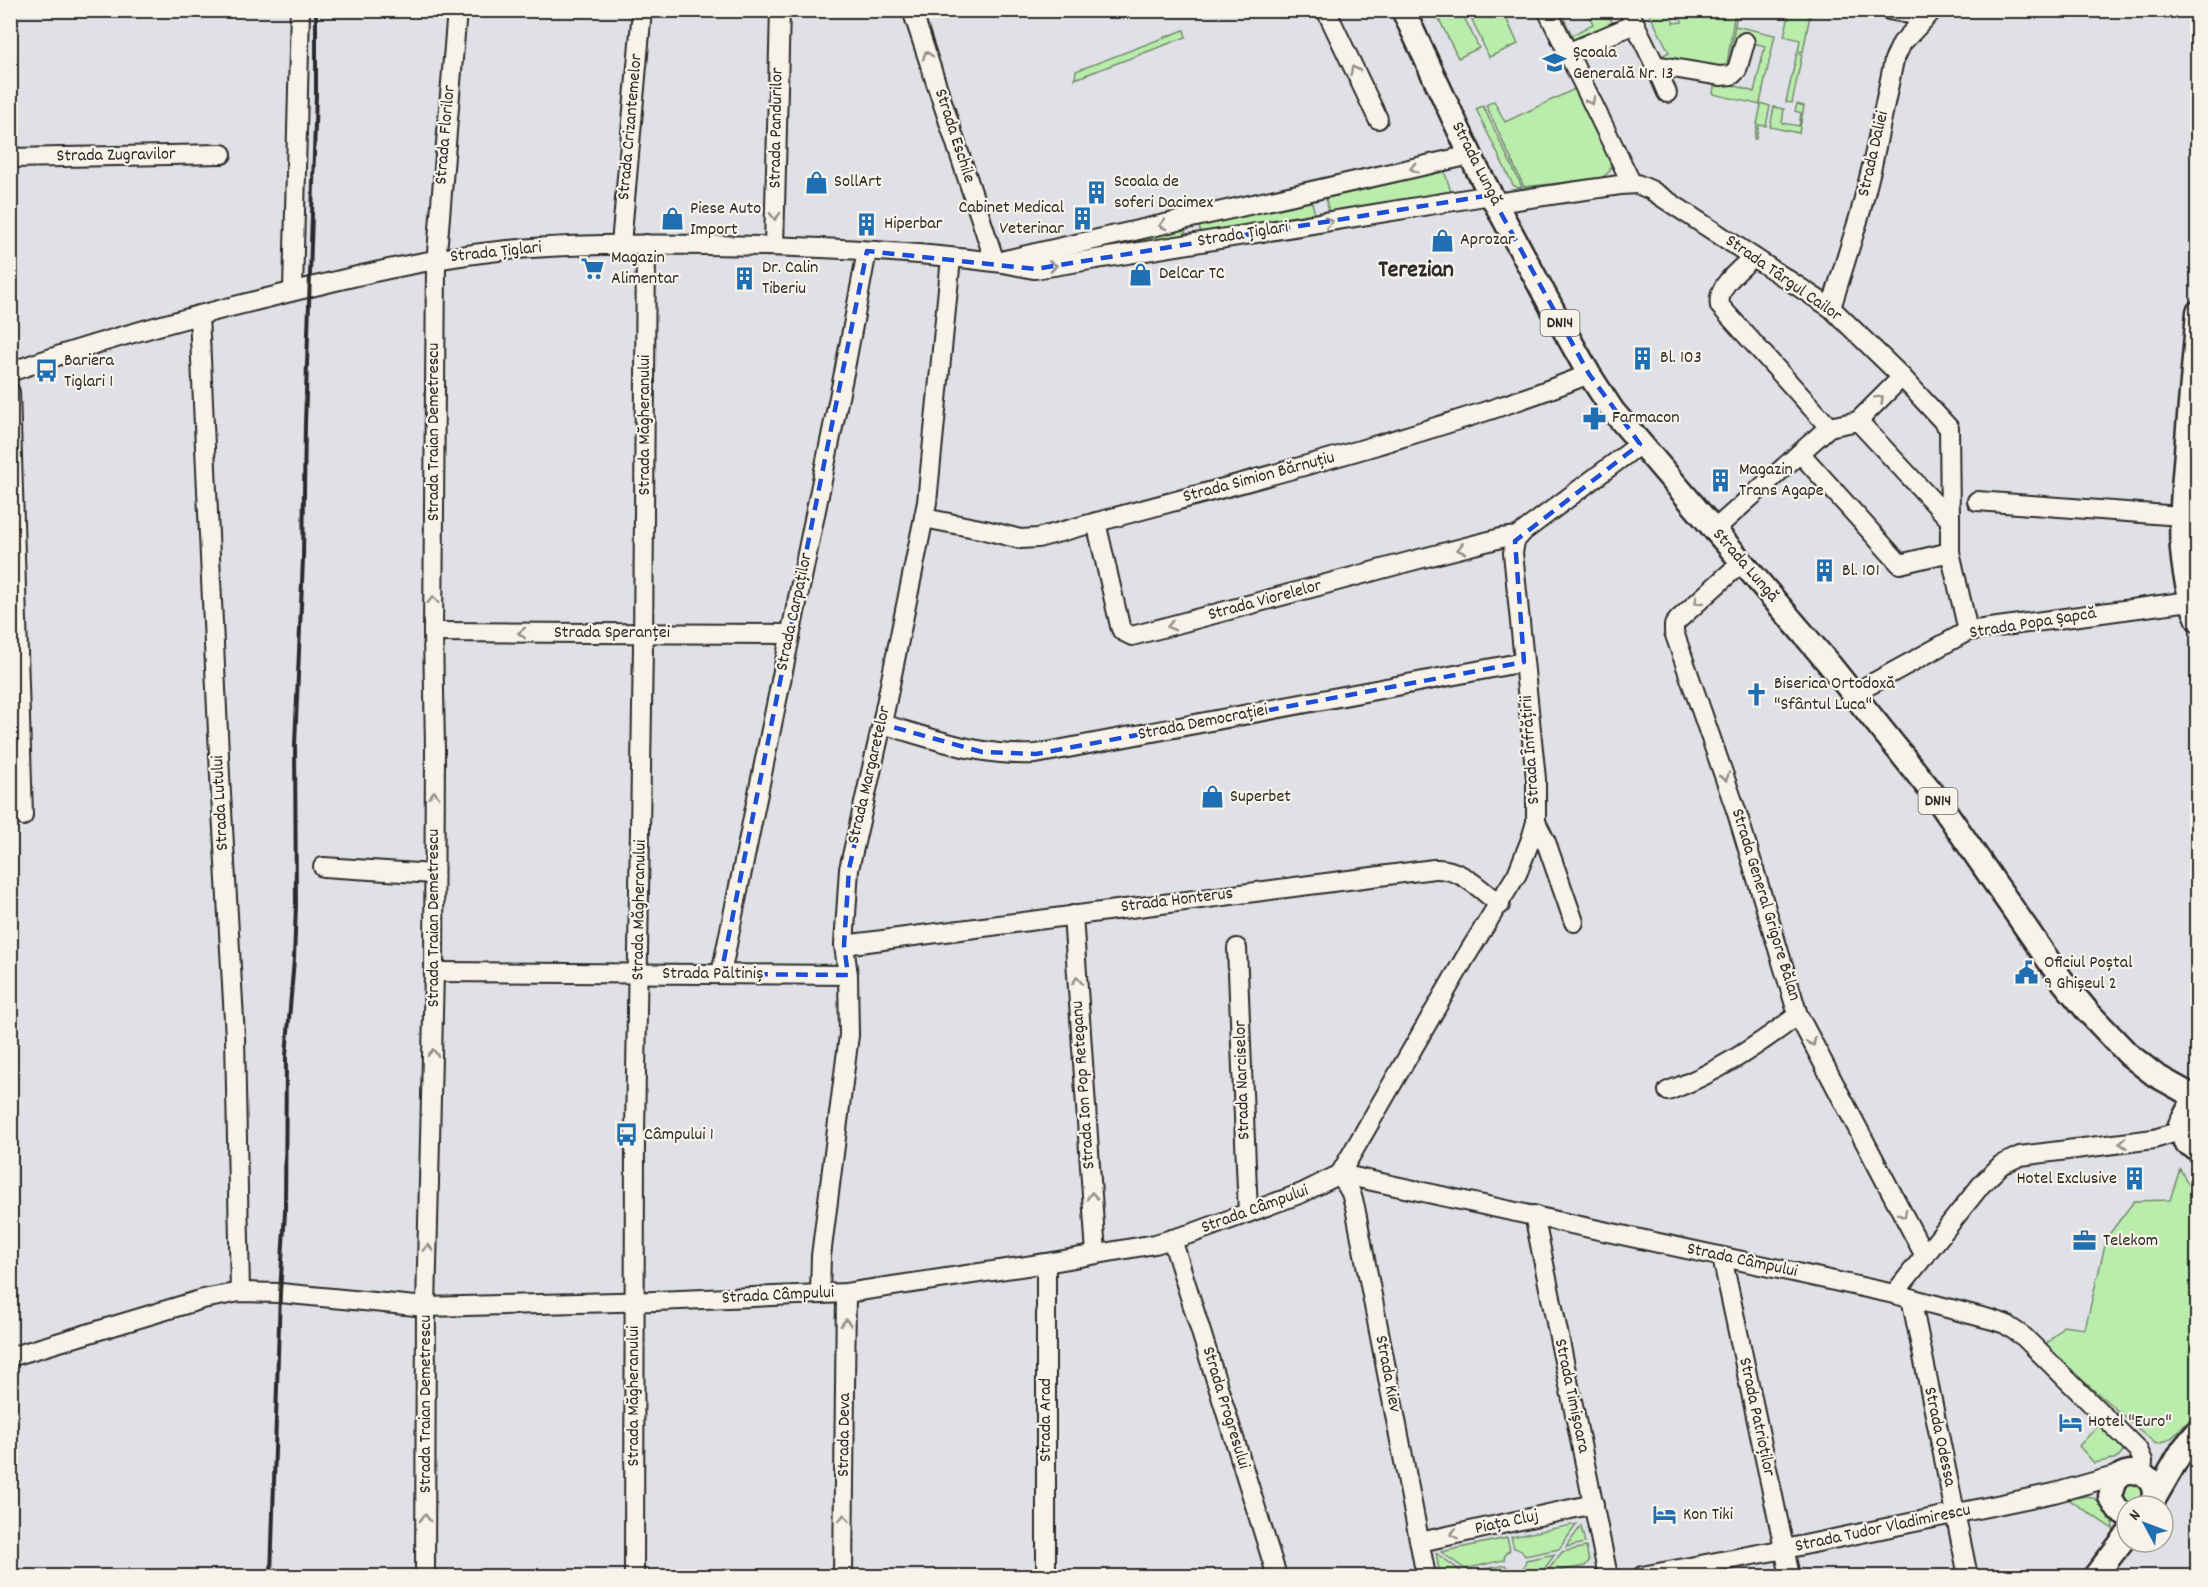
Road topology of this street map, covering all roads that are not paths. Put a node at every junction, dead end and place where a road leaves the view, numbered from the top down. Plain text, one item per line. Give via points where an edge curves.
1 (300, 10) edge
2 (457, 10) edge
3 (642, 10) edge
4 (780, 10) edge
5 (912, 10) edge
6 (1326, 10) edge
7 (1403, 10) edge
8 (1547, 10) edge
9 (1898, 11) edge
10 (1929, 14) edge
11 (1631, 17) edge
12 (1744, 42) dead end
13 (1567, 53) junction
14 (1655, 65) junction
15 (1668, 93) dead end
16 (1374, 111) dead end
17 (222, 154) dead end
18 (1471, 155) junction
19 (10, 158) edge
20 (1632, 184) junction
21 (1493, 199) junction
22 (621, 244) junction
23 (646, 244) junction
24 (774, 246) junction
25 (867, 251) junction
26 (1753, 257) junction
27 (951, 258) junction
28 (436, 260) junction
29 (995, 262) junction
30 (293, 291) junction
31 (1831, 308) junction
32 (2198, 312) edge
33 (199, 315) junction
34 (10, 372) edge
35 (1589, 374) junction
36 (1902, 377) junction
37 (10, 392) edge
38 (1858, 421) junction
39 (1829, 427) junction
40 (1640, 444) junction
41 (1800, 453) junction
42 (1977, 501) dead end
43 (2181, 516) junction
44 (924, 518) junction
45 (1950, 520) junction
46 (1096, 522) junction
47 (1714, 530) junction
48 (1518, 536) junction
49 (1950, 552) junction
50 (1742, 562) junction
51 (2194, 610) edge
52 (1968, 631) junction
53 (433, 632) junction
54 (643, 633) junction
55 (790, 634) junction
56 (1524, 662) junction
57 (1854, 694) junction
58 (882, 724) junction
59 (23, 816) dead end
60 (1536, 822) junction
61 (324, 867) dead end
62 (434, 874) junction
63 (1500, 904) junction
64 (1073, 915) junction
65 (1574, 922) dead end
66 (844, 945) junction
67 (1237, 948) dead end
68 (434, 972) junction
69 (639, 973) junction
70 (721, 974) junction
71 (848, 975) junction
72 (1798, 1015) junction
73 (2155, 1075) junction
74 (1668, 1090) dead end
75 (2198, 1099) edge
76 (2198, 1104) edge
77 (2180, 1125) junction
78 (2198, 1150) edge
79 (1340, 1174) junction
80 (1248, 1213) junction
81 (1534, 1215) junction
82 (1172, 1239) junction
83 (1096, 1254) junction
84 (1925, 1256) junction
85 (1722, 1257) junction
86 (1046, 1263) junction
87 (240, 1292) junction
88 (846, 1293) junction
89 (820, 1294) junction
90 (1903, 1296) junction
91 (635, 1302) junction
92 (426, 1307) junction
93 (10, 1357) edge
94 (2198, 1431) edge
95 (2183, 1449) junction
96 (2134, 1473) junction
97 (2062, 1491) junction
98 (2153, 1494) edge
99 (2157, 1494) edge
100 (2115, 1501) edge
101 (1594, 1504) junction
102 (2115, 1507) edge
103 (1955, 1514) junction
104 (2115, 1529) edge
105 (1420, 1542) junction
106 (1785, 1549) junction
107 (2115, 1551) edge
108 (2101, 1569) edge
109 (425, 1576) edge
110 (634, 1576) edge
111 (843, 1576) edge
112 (1046, 1576) edge
113 (1277, 1576) edge
114 (1426, 1576) edge
115 (1608, 1576) edge
116 (1642, 1576) edge
117 (1790, 1576) edge
118 (1968, 1576) edge

1 - 30 street
2 - 28 street, Strada Florilor
3 - 22 street, Strada Crizantemelor
4 -> 24 street, Strada Pandurilor
29 -> 5 street, Strada Eschile
16 -> 6 street
7 - 18 main road, Strada Lungă / DN14
8 - 13 street
9 - 10 street
10 - 31 street, Strada Daliei via 1902,43 1894,60 1868,185
11 - 13 street
11 - 14 street
12 - 14 street via 1732,75
13 -> 20 street
14 - 15 street
17 - 19 street, Strada Zugravilor
18 - 21 main road, Strada Lungă / DN14
18 -> 29 street, Strada Țiglari
20 - 21 street
20 - 26 street, Strada Târgul Cailor via 1651,190
29 -> 21 street, Strada Țiglari via 1047,267
21 - 35 main road, Strada Lungă / DN14
22 - 23 street, Strada Țiglari
22 - 28 street, Strada Țiglari
23 - 24 street, Strada Țiglari
23 - 54 street, Strada Măgheranului
24 - 25 street, Strada Țiglari
25 - 27 street, Strada Țiglari
25 - 55 street, Strada Carpaților
26 - 31 street, Strada Târgul Cailor
26 - 39 street via 1723,287 1720,306
27 - 29 street, Strada Țiglari
27 - 44 street, Strada Margaretelor
28 - 30 street, Strada Țiglari
53 -> 28 street, Strada Traian Demetrescu
30 - 33 street, Strada Țiglari
31 - 36 street, Strada Târgul Cailor
32 - 43 main road
33 - 34 street, Strada Țiglari
33 - 87 street, Strada Lutului via 235,1037
35 - 40 main road, Strada Lungă / DN14
35 - 46 street, Strada Simion Bărnuțiu via 1449,424
38 -> 36 street
36 - 45 street, Strada Târgul Cailor via 1949,428
37 - 59 street
38 - 39 street
38 - 45 street
39 - 41 street
40 - 47 main road, Strada Lungă / DN14
40 - 48 street
41 - 47 street
41 - 49 street via 1900,564
42 - 43 street
43 - 51 main road via 2184,578
44 - 46 street, Strada Simion Bărnuțiu via 1020,539
44 - 58 street, Strada Margaretelor
45 - 49 street, Strada Târgul Cailor
48 -> 46 street, Strada Viorelelor via 1132,636 1120,626
47 - 50 main road, Strada Lungă / DN14
48 - 56 street, Strada Înfrățirii via 1513,553
49 - 52 street, Strada Târgul Cailor
50 - 57 main road, Strada Lungă / DN14
50 -> 72 street, Strada General Grigore Bălan via 1678,620 1674,633 1737,813
51 - 52 street, Strada Popa Șapcă
52 - 57 street, Strada Popa Șapcă
54 -> 53 street, Strada Speranței
62 -> 53 street, Strada Traian Demetrescu
54 - 55 street, Strada Speranței
54 - 69 street, Strada Măgheranului
55 - 70 street, Strada Carpaților
56 - 58 street, Strada Democrației via 1036,754 982,752
56 - 60 street, Strada Înfrățirii via 1536,779
57 - 73 main road, Strada Lungă / DN14 via 1935,796 2064,983 2128,1054
58 - 66 street, Strada Margaretelor via 849,869
60 - 63 street, Strada Înfrățirii via 1521,865
60 - 65 street
61 - 62 street
62 - 68 street, Strada Traian Demetrescu
63 - 64 street, Strada Honterus via 1456,871 1441,868
63 - 79 street, Strada Înfrățirii
64 - 66 street, Strada Honterus
83 -> 64 street, Strada Ion Pop Reteganu
66 - 71 street, Strada Margaretelor
67 - 80 street, Strada Narciselor
68 - 69 street, Strada Păltiniș
92 -> 68 street, Strada Traian Demetrescu
69 - 70 street, Strada Păltiniș
69 - 91 street, Strada Măgheranului
70 - 71 street, Strada Păltiniș
71 - 89 street, Strada Margaretelor via 849,1035 821,1257
72 - 74 street via 1747,1053
72 -> 84 street, Strada General Grigore Bălan
73 - 75 main road, Strada Lungă / DN14
73 - 77 main road, Strada Lungă / DN14
76 - 77 main road via 2187,1110
77 - 78 main road, DN14 via 2185,1142
77 -> 84 street via 2154,1139 2010,1160 1981,1185
79 - 80 street, Strada Câmpului
79 - 81 street, Strada Câmpului
79 - 105 street, Strada Kiev via 1351,1193
80 - 82 street, Strada Câmpului
81 - 85 street, Strada Câmpului
81 - 101 street, Strada Timișoara
82 - 83 street, Strada Câmpului
82 - 113 street, Strada Progresului
83 - 86 street, Strada Câmpului
84 - 90 street
85 - 90 street, Strada Câmpului
85 - 106 street, Strada Patrioților
86 - 88 street, Strada Câmpului
86 - 112 street, Strada Arad
87 - 92 street, Strada Câmpului
87 - 93 street, Strada Câmpului via 203,1299
88 - 89 street, Strada Câmpului
111 -> 88 street, Strada Deva
89 - 91 street, Strada Câmpului
90 - 96 street, Strada Câmpului via 1994,1320 2015,1330 2142,1455
90 - 103 street, Strada Odessa
91 - 92 street, Strada Câmpului
91 - 110 street, Strada Măgheranului
109 -> 92 street, Strada Traian Demetrescu
94 - 95 main road
95 - 96 main road
95 - 99 main road
96 - 97 street, Strada Tudor Vladimirescu
96 - 98 main road via 2153,1486
96 - 100 main road via 2114,1481 2110,1491
97 - 102 street via 2091,1492
97 - 103 street, Strada Tudor Vladimirescu
101 -> 105 street, Piața Cluj
101 - 115 street, Strada Timișoara
103 - 106 street, Strada Tudor Vladimirescu
103 - 118 street, Strada Odessa
104 - 108 main road
105 - 114 street, Strada Kiev
106 - 116 street, Strada Tudor Vladimirescu
106 - 117 street, Strada Patrioților
107 - 108 main road

